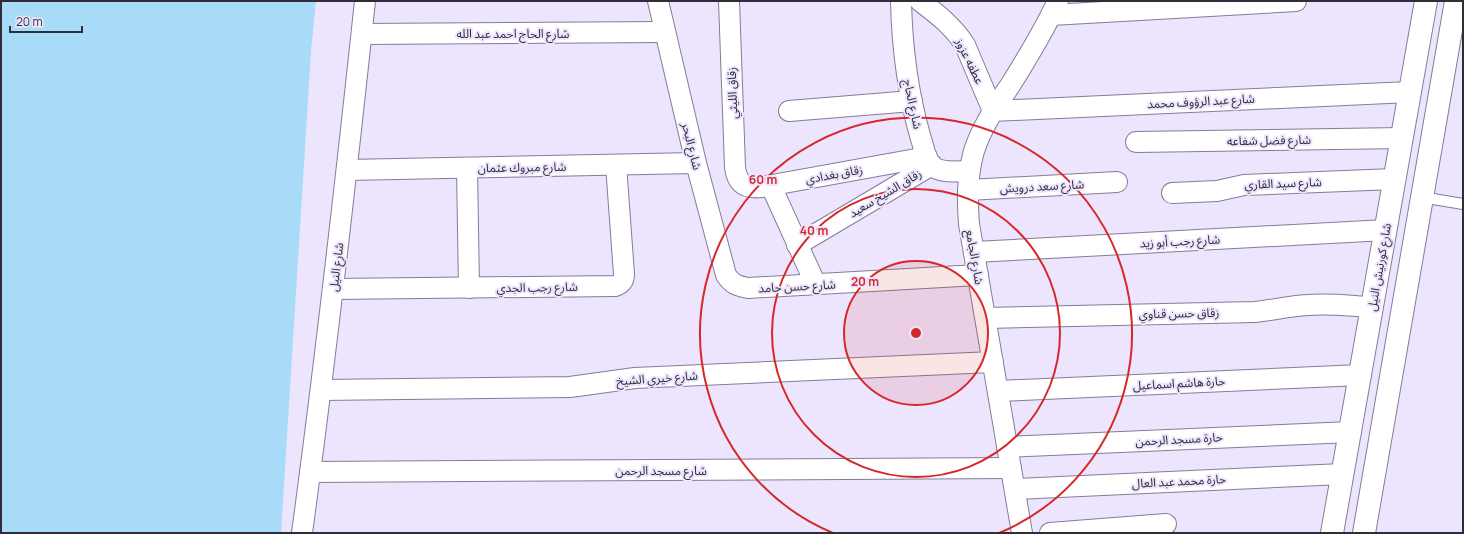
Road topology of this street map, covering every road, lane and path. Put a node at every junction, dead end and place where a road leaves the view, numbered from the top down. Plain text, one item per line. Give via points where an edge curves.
1 (365, 1) edge
2 (658, 1) edge
3 (729, 1) edge
4 (901, 1) edge
5 (920, 1) edge
6 (1296, 1) edge
7 (1426, 1) edge
8 (1456, 1) edge
9 (1055, 8) edge
10 (665, 32) junction
11 (362, 34) junction
12 (1410, 92) junction
13 (912, 101) junction
14 (789, 111) dead end
15 (993, 111) junction
16 (1402, 138) junction
17 (1136, 142) dead end
18 (929, 161) junction
19 (696, 163) junction
20 (616, 165) junction
21 (467, 168) junction
22 (347, 170) junction
23 (1394, 179) junction
24 (969, 180) junction
25 (1117, 182) dead end
26 (742, 184) joint
27 (771, 186) junction
28 (1172, 192) dead end
29 (1421, 197) junction
30 (1463, 204) edge
31 (1386, 230) junction
32 (797, 245) junction
33 (974, 252) junction
34 (978, 275) junction
35 (816, 285) junction
36 (737, 286) joint
37 (469, 288) junction
38 (333, 289) junction
39 (1372, 307) junction
40 (986, 318) junction
41 (993, 362) junction
42 (1361, 375) junction
43 (321, 390) junction
44 (998, 391) junction
45 (1350, 432) junction
46 (1008, 447) junction
47 (1011, 468) junction
48 (310, 472) junction
49 (1343, 474) junction
50 (1015, 489) junction
51 (1166, 524) dead end
52 (302, 533) edge
53 (1022, 533) edge
54 (1050, 533) edge
55 (1332, 533) edge
56 (1364, 533) edge

1 - 11 street, شارع النيل
2 - 10 street, شارع البحر
3 - 26 street, زقاق الليثي via 735,167 736,175
4 - 13 street, شارع الحاج via 904,58
5 - 15 street, عطفه عزوز via 946,22 965,45
6 - 9 street
7 - 12 highway, شارع كورنيش النيل
8 - 29 highway
9 - 15 street, شارع الجامع
10 - 11 street, شارع الحاج احمد عبد الله
10 - 19 street, شارع البحر
11 - 22 street, شارع النيل
12 - 15 street, شارع عبد الرؤوف محمد
12 - 16 highway, شارع كورنيش النيل
13 - 14 street
13 - 18 street, شارع الحاج
15 - 24 street, شارع الجامع via 977,143
16 - 17 street, شارع فضل شفاعه
16 - 23 highway, شارع كورنيش النيل
18 - 24 street via 939,170
18 - 27 street, زقاق بغدادي
18 - 32 street, زقاق الشيخ سعيد
19 - 20 street, شارع مبروك عثمان
19 - 36 street, شارع البحر via 726,275
20 - 21 street, شارع مبروك عثمان
20 - 37 street, شارع رجب الجدي via 624,274 619,284
21 - 22 street, شارع مبروك عثمان
21 - 37 street
22 - 38 street, شارع النيل
23 - 28 street, شارع سيد القاري via 1244,184 1217,191
23 - 31 highway, شارع كورنيش النيل
24 - 25 street, شارع سعد درويش
24 - 33 street, شارع الجامع via 969,224
26 - 27 street, زقاق بغدادي via 752,188
27 - 32 street
29 - 30 lane
29 - 56 highway
31 - 33 street, شارع رجب أبو زيد
31 - 39 highway, شارع كورنيش النيل
32 - 35 street
33 - 34 street, شارع الجامع
34 - 35 street, شارع حسن حامد
34 - 40 street, شارع الجامع
35 - 36 street, شارع حسن حامد via 748,288
37 - 38 street, شارع رجب الجدي
38 - 43 street, شارع النيل
39 - 40 street, زقاق حسن قناوي via 1310,304 1255,312
39 - 42 highway, شارع كورنيش النيل
40 - 41 street, شارع الجامع
41 - 43 street, شارع خيري الشيخ via 635,378 570,387
41 - 44 street, شارع الجامع
42 - 44 street, حارة هاشم اسماعيل
42 - 45 highway, شارع كورنيش النيل
43 - 48 street, شارع النيل
44 - 46 street, شارع الجامع
45 - 46 street, حارة مسجد الرحمن
45 - 49 highway, شارع كورنيش النيل
46 - 47 street, شارع الجامع
47 - 48 street, شارع مسجد الرحمن
47 - 50 street, شارع الجامع
48 - 52 street, شارع النيل
49 - 50 street, حارة محمد عبد العال
49 - 55 highway, شارع كورنيش النيل
50 - 53 street, شارع الجامع
51 - 54 street

